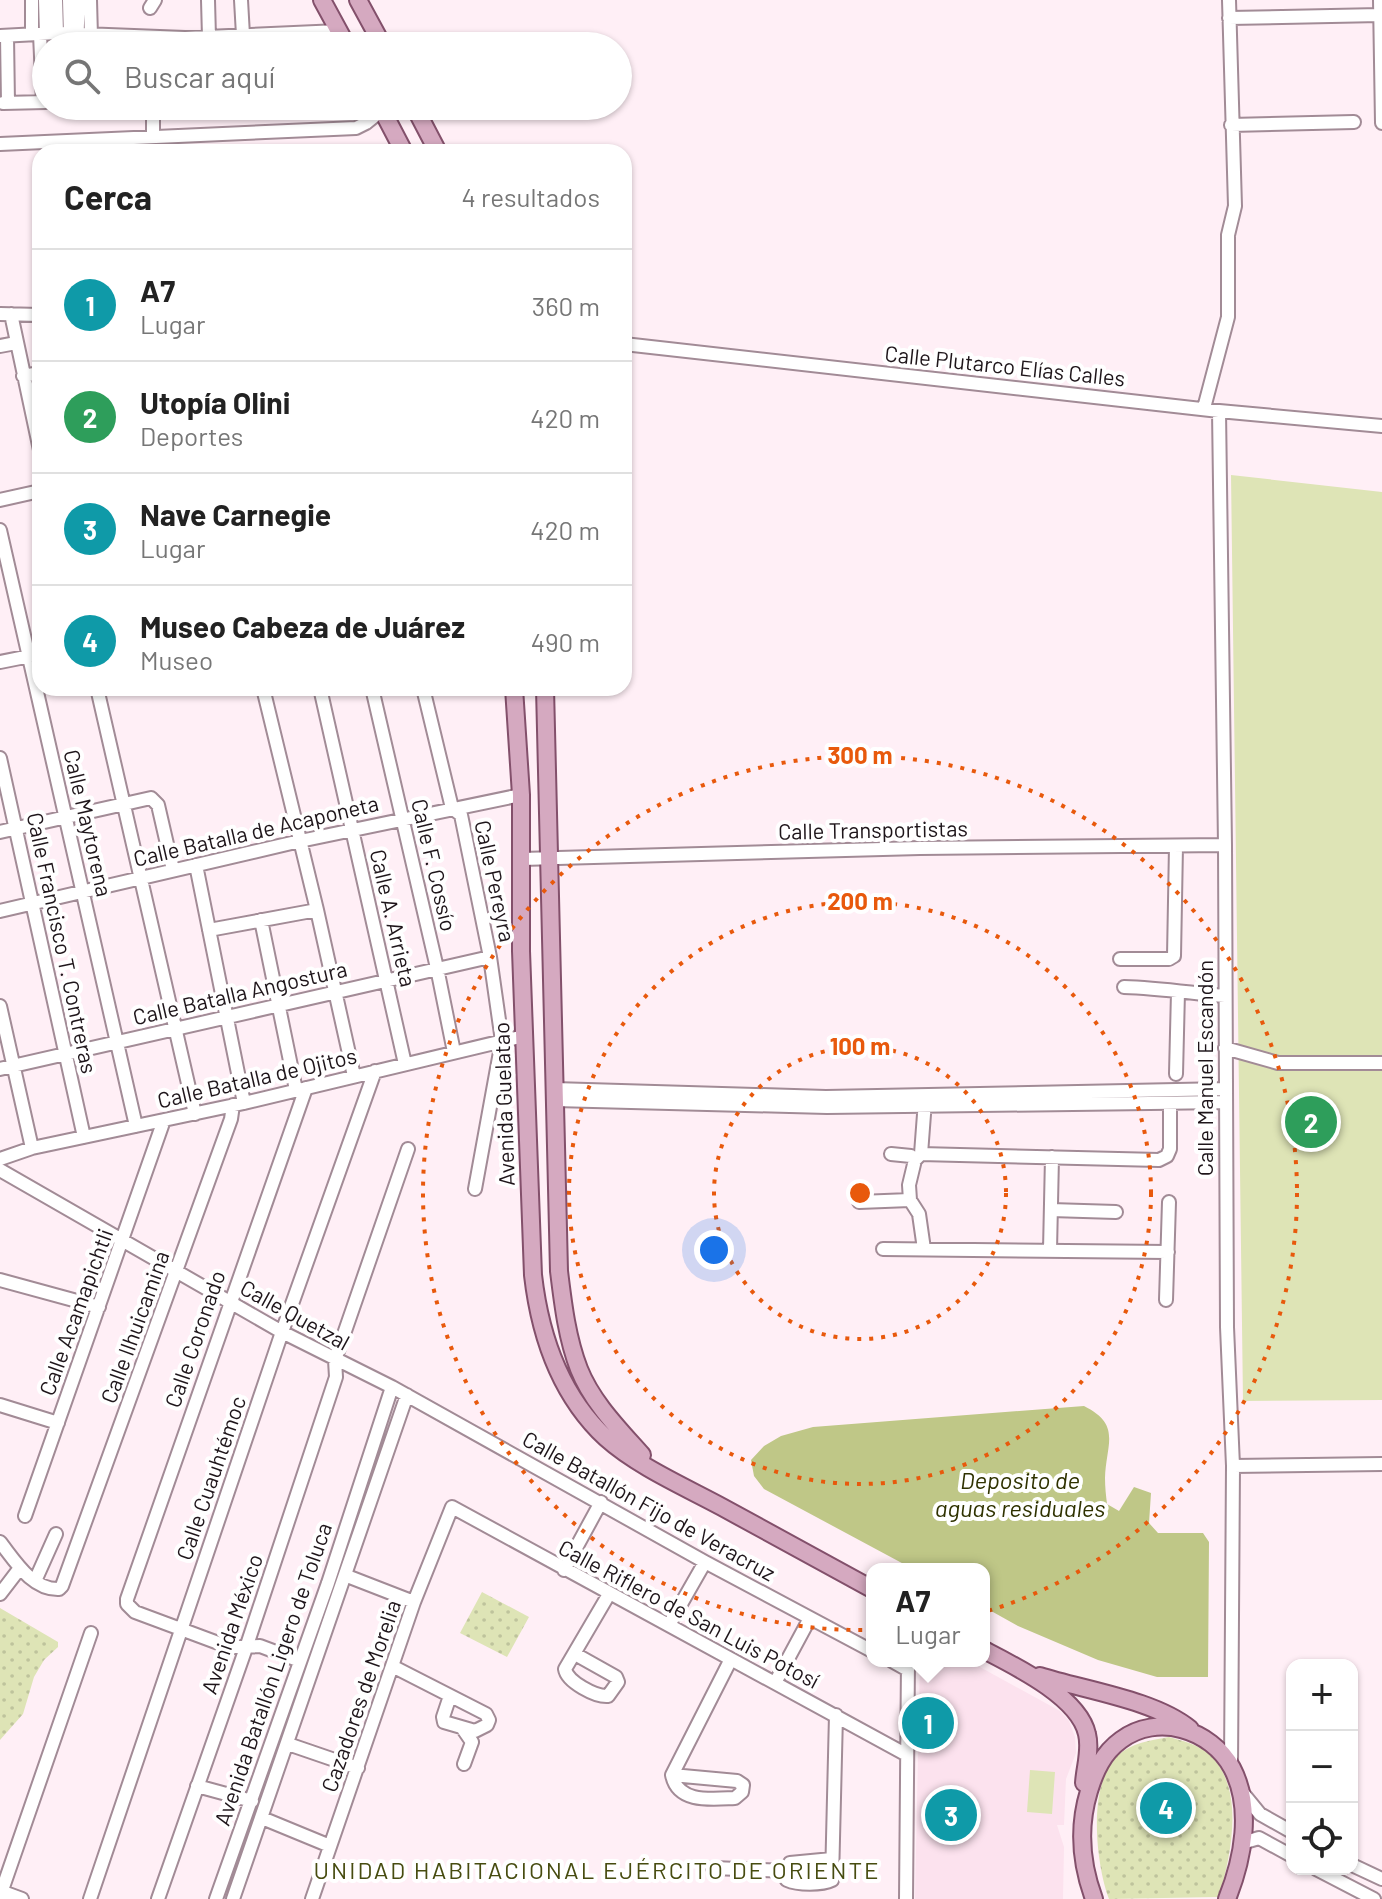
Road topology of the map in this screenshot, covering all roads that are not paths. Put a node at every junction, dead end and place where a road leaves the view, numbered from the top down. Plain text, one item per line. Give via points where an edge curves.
1 (32, 0) edge
2 (45, 0) edge
3 (56, 0) edge
4 (69, 0) edge
5 (79, 0) edge
6 (90, 0) edge
7 (208, 0) edge
8 (241, 0) edge
9 (322, 0) edge
10 (358, 0) edge
11 (1229, 0) edge
12 (1380, 0) edge
13 (1380, 15) edge
14 (1229, 18) junction
15 (55, 32) edge
16 (56, 32) edge
17 (57, 32) edge
18 (58, 32) edge
19 (59, 32) edge
20 (91, 32) edge
21 (215, 32) edge
22 (249, 32) edge
23 (340, 32) edge
24 (375, 32) edge
25 (32, 35) edge
26 (4, 36) edge
27 (32, 102) edge
28 (4, 103) edge
29 (153, 120) edge
30 (366, 120) edge
31 (389, 120) edge
32 (421, 120) edge
33 (1354, 122) dead end
34 (1382, 123) edge
35 (1231, 125) junction
36 (153, 137) junction
37 (0, 144) edge
38 (400, 144) edge
39 (434, 144) edge
40 (5, 314) edge
41 (32, 315) edge
42 (16, 343) junction
43 (632, 345) edge
44 (0, 346) edge
45 (32, 374) edge
46 (23, 376) junction
47 (1204, 408) junction
48 (1219, 411) junction
49 (32, 415) edge
50 (1382, 426) edge
51 (32, 493) edge
52 (0, 500) edge
53 (0, 530) edge
54 (32, 645) edge
55 (32, 657) edge
56 (0, 662) edge
57 (43, 696) edge
58 (99, 696) edge
59 (265, 696) edge
60 (322, 696) edge
61 (374, 696) edge
62 (425, 696) edge
63 (515, 696) edge
64 (545, 696) edge
65 (0, 758) edge
66 (521, 795) junction
67 (124, 803) junction
68 (452, 808) junction
69 (67, 816) junction
70 (402, 819) junction
71 (16, 828) junction
72 (351, 830) junction
73 (0, 832) edge
74 (300, 841) junction
75 (1225, 845) junction
76 (1176, 846) junction
77 (549, 858) junction
78 (522, 859) junction
79 (196, 865) junction
80 (173, 870) junction
81 (141, 877) junction
82 (83, 891) junction
83 (32, 902) junction
84 (317, 910) junction
85 (0, 911) edge
86 (261, 920) junction
87 (209, 930) junction
88 (490, 957) junction
89 (1120, 959) dead end
90 (437, 968) junction
91 (387, 979) junction
92 (1124, 987) dead end
93 (335, 991) junction
94 (1178, 992) junction
95 (1225, 996) junction
96 (277, 1005) junction
97 (0, 1006) edge
98 (225, 1016) junction
99 (174, 1028) junction
100 (524, 1036) junction
101 (502, 1041) junction
102 (116, 1043) junction
103 (1225, 1048) junction
104 (454, 1052) junction
105 (65, 1053) junction
106 (1382, 1063) edge
107 (405, 1064) junction
108 (6, 1068) edge
109 (375, 1071) junction
110 (1176, 1074) dead end
111 (354, 1076) junction
112 (301, 1089) junction
113 (554, 1095) junction
114 (1226, 1096) junction
115 (1064, 1098) junction
116 (925, 1100) junction
117 (1170, 1103) junction
118 (238, 1104) junction
119 (195, 1114) junction
120 (164, 1120) junction
121 (136, 1126) junction
122 (84, 1137) junction
123 (32, 1148) junction
124 (408, 1149) dead end
125 (891, 1154) dead end
126 (918, 1157) junction
127 (1052, 1157) junction
128 (0, 1159) edge
129 (0, 1170) edge
130 (475, 1189) dead end
131 (910, 1200) junction
132 (859, 1202) dead end
133 (1169, 1202) dead end
134 (1051, 1210) junction
135 (1116, 1212) dead end
136 (123, 1240) junction
137 (883, 1249) dead end
138 (924, 1249) junction
139 (1050, 1250) junction
140 (1168, 1252) junction
141 (177, 1271) junction
142 (0, 1280) edge
143 (1166, 1300) dead end
144 (229, 1301) junction
145 (99, 1307) junction
146 (282, 1332) junction
147 (335, 1360) junction
148 (392, 1387) junction
149 (407, 1395) junction
150 (0, 1405) edge
151 (58, 1423) junction
152 (368, 1463) junction
153 (1382, 1464) edge
154 (1233, 1466) junction
155 (382, 1470) junction
156 (656, 1471) junction
157 (601, 1502) junction
158 (452, 1507) joint
159 (25, 1516) dead end
160 (56, 1534) dead end
161 (0, 1542) edge
162 (705, 1562) junction
163 (20, 1568) junction
164 (564, 1570) junction
165 (347, 1576) junction
166 (35, 1581) junction
167 (866, 1586) edge
168 (0, 1594) edge
169 (609, 1594) junction
170 (414, 1602) junction
171 (810, 1618) junction
172 (669, 1625) junction
173 (182, 1629) junction
174 (91, 1633) dead end
175 (247, 1645) junction
176 (866, 1648) edge
177 (990, 1653) edge
178 (575, 1654) dead end
179 (731, 1659) junction
180 (300, 1661) junction
181 (392, 1666) junction
182 (908, 1667) edge
183 (1023, 1670) junction
184 (775, 1683) junction
185 (450, 1696) junction
186 (836, 1715) junction
187 (1231, 1724) junction
188 (463, 1729) junction
189 (1200, 1735) junction
190 (288, 1744) junction
191 (907, 1755) junction
192 (464, 1764) dead end
193 (1231, 1767) junction
194 (358, 1768) junction
195 (672, 1775) junction
196 (1238, 1783) junction
197 (197, 1786) junction
198 (252, 1801) junction
199 (1084, 1804) junction
200 (262, 1818) junction
201 (1286, 1829) edge
202 (1242, 1843) junction
203 (330, 1846) junction
204 (1286, 1853) edge
205 (832, 1859) junction
206 (713, 1868) dead end
207 (1358, 1868) edge
208 (787, 1871) junction
209 (1328, 1875) edge
210 (1382, 1879) edge
211 (2, 1894) edge
212 (22, 1899) edge
213 (90, 1899) edge
214 (158, 1899) edge
215 (216, 1899) edge
216 (233, 1899) edge
217 (312, 1899) edge
218 (906, 1899) edge
219 (1094, 1899) edge
220 (1227, 1899) edge
221 (1374, 1899) edge

1 - 15 street
2 - 16 street
3 - 17 street
4 - 18 street
5 - 19 street
6 - 20 street
7 - 21 street
8 - 22 street
9 - 23 main road
10 - 24 main road
11 - 14 street
12 - 13 street
13 - 14 street
13 - 34 street
14 - 35 street
25 - 26 street
26 - 28 street
27 - 28 street
29 - 36 street
30 - 36 street via 356,128
31 - 38 main road
32 - 39 main road
33 - 35 street
35 - 47 street via 1235,206 1228,235 1228,317
36 - 37 street
40 - 41 street
40 - 42 street
42 - 44 street
42 - 46 street
43 - 47 street, Calle Plutarco Elías Calles
45 - 46 street
46 - 49 street
47 - 48 street, Calle Plutarco Elías Calles
48 - 50 street, Calle Plutarco Elías Calles
48 - 75 street, Calle Manuel Escandón
51 - 52 street
53 - 54 street, Calle Maytorena
55 - 56 street
57 - 69 street, Calle Maytorena
58 - 67 street
59 - 74 street
60 - 72 street, Calle A. Arrieta
61 - 70 street, Calle F. Cossío
62 - 68 street, Calle Pereyra
63 - 66 main road, Avenida Guelatao
64 - 77 main road, Avenida Guelatao
65 - 71 street, Calle Francisco T. Contreras
66 - 68 street, Calle Batalla de Acaponeta
66 - 78 main road, Avenida Guelatao
67 - 69 street
67 - 80 street via 154,799
67 - 81 street
68 - 70 street, Calle Batalla de Acaponeta
68 - 88 street, Calle Pereyra via 461,815
69 - 71 street
69 - 82 street, Calle Maytorena
70 - 72 street, Calle Batalla de Acaponeta
70 - 90 street, Calle F. Cossío
71 - 73 street
71 - 83 street, Calle Francisco T. Contreras
72 - 74 street, Calle Batalla de Acaponeta
72 - 91 street, Calle A. Arrieta
74 - 79 street, Calle Batalla de Acaponeta
74 - 84 street
75 - 76 street, Calle Transportistas
75 - 95 street, Calle Manuel Escandón
76 - 77 street, Calle Transportistas
76 - 89 street via 1174,956
77 - 78 street, Calle Transportistas
77 - 113 main road, Avenida Guelatao
78 - 100 main road, Avenida Guelatao
79 - 80 street, Calle Batalla de Acaponeta
79 - 87 street
80 - 81 street, Calle Batalla de Acaponeta
81 - 82 street, Calle Batalla de Acaponeta
81 - 99 street
82 - 83 street, Calle Batalla de Acaponeta
82 - 102 street, Calle Maytorena
83 - 85 street, Calle Batalla de Acaponeta
83 - 105 street, Calle Francisco T. Contreras
84 - 86 street
84 - 93 street
86 - 87 street
86 - 96 street
87 - 98 street
88 - 90 street, Calle Batalla Angostura
88 - 101 street, Calle Pereyra
90 - 91 street, Calle Batalla Angostura
90 - 104 street, Calle F. Cossío
91 - 93 street, Calle Batalla Angostura
91 - 107 street, Calle A. Arrieta
92 - 94 street
93 - 96 street, Calle Batalla Angostura
93 - 111 street
94 - 95 street
94 - 110 street
95 - 103 street, Calle Manuel Escandón
96 - 98 street, Calle Batalla Angostura
96 - 112 street
97 - 108 street
98 - 99 street, Calle Batalla Angostura
98 - 118 street
99 - 102 street, Calle Batalla Angostura
99 - 119 street
100 - 101 street, Calle Batalla de Ojitos
100 - 156 main road, Avenida Guelatao via 533,1275 545,1344 583,1413 608,1439
101 - 104 street, Calle Batalla de Ojitos
101 - 130 street
102 - 105 street, Calle Batalla Angostura
102 - 121 street, Calle Maytorena
103 - 106 street via 1278,1063
103 - 114 street, Calle Manuel Escandón
104 - 107 street, Calle Batalla de Ojitos
105 - 108 street, Calle Batalla Angostura
105 - 122 street, Calle Francisco T. Contreras
107 - 109 street, Calle Batalla de Ojitos
108 - 123 street
109 - 111 street, Calle Batalla de Ojitos
109 - 146 street, Calle Cuauhtémoc
111 - 112 street, Calle Batalla de Ojitos
112 - 118 street, Calle Batalla de Ojitos
112 - 144 street, Calle Coronado
113 - 116 street
113 - 156 main road, Avenida Guelatao via 559,1271 569,1336 595,1398
114 - 115 street
114 - 117 street
114 - 154 street, Calle Manuel Escandón
115 - 116 street
115 - 117 street
116 - 126 street
117 - 127 street via 1170,1149 1163,1159
118 - 119 street, Calle Batalla de Ojitos
118 - 141 street, Calle Ilhuicamina
119 - 120 street, Calle Batalla de Ojitos
120 - 121 street, Calle Batalla de Ojitos
120 - 136 street, Calle Acamapichtli
121 - 122 street, Calle Batalla de Ojitos
122 - 123 street, Calle Batalla de Ojitos
123 - 128 street, Calle Batalla de Ojitos
124 - 147 street, Avenida México
125 - 126 street
126 - 127 street
126 - 131 street
127 - 134 street
129 - 136 street, Calle Quetzal
131 - 132 street
131 - 138 street via 919,1214
133 - 140 street
134 - 135 street
134 - 139 street
136 - 141 street, Calle Quetzal
136 - 145 street, Calle Acamapichtli
137 - 138 street
138 - 139 street
139 - 140 street
140 - 143 street
141 - 144 street, Calle Quetzal
141 - 166 street, Calle Ilhuicamina via 71,1563 59,1589
142 - 145 street
144 - 146 street, Calle Quetzal
144 - 173 street, Calle Coronado via 128,1593 127,1604 135,1612
145 - 151 street, Calle Acamapichtli
146 - 147 street, Calle Quetzal
146 - 173 street, Calle Cuauhtémoc
147 - 148 street, Calle Quetzal
147 - 175 street, Avenida México via 336,1377
148 - 149 street, Calle Quetzal
148 - 152 street, Avenida Batallón Ligero de Toluca
149 - 155 street, Avenida Batallón Ligero de Toluca
149 - 157 street, Calle Batallón Fijo de Veracruz
150 - 151 street
151 - 159 street, Calle Acamapichtli
152 - 155 street
152 - 180 street, Avenida Batallón Ligero de Toluca
153 - 154 street
154 - 187 street, Calle Manuel Escandón
155 - 165 street, Avenida Batallón Ligero de Toluca
156 - 167 main road, Avenida Guelatao
157 - 162 street, Calle Batallón Fijo de Veracruz
157 - 164 street
158 - 164 street, Calle Riflero de San Luis Potosí
158 - 170 street, Cazadores de Morelia
160 - 166 street
161 - 163 street
162 - 171 street, Calle Batallón Fijo de Veracruz
162 - 172 street
163 - 166 street
163 - 168 street
164 - 169 street, Calle Riflero de San Luis Potosí
165 - 170 street
165 - 190 street, Avenida Batallón Ligero de Toluca
169 - 172 street, Calle Riflero de San Luis Potosí
169 - 178 street
170 - 181 street, Cazadores de Morelia
171 - 176 street, Calle Batallón Fijo de Veracruz
171 - 184 street
172 - 179 street, Calle Riflero de San Luis Potosí
173 - 175 street via 229,1647
173 - 213 street, Calle Cuauhtémoc
174 - 211 street
175 - 180 street
175 - 197 street, Avenida México
177 - 183 main road
179 - 184 street, Calle Riflero de San Luis Potosí
179 - 195 street
180 - 198 street, Avenida Batallón Ligero de Toluca
181 - 185 street
181 - 194 street, Cazadores de Morelia
182 - 191 street
183 - 189 main road via 1155,1709
183 - 199 main road via 1082,1719 1088,1743
184 - 186 street, Calle Riflero de San Luis Potosí
185 - 188 street via 443,1720
185 - 188 street via 489,1720 484,1728
186 - 191 street, Calle Riflero de San Luis Potosí
186 - 205 street
187 - 189 street via 1225,1734
187 - 193 street, Calle Manuel Escandón
188 - 192 street via 472,1742
189 - 193 main road
189 - 199 main road via 1156,1728 1127,1736 1099,1765
190 - 194 street
190 - 200 street, Avenida Batallón Ligero de Toluca
191 - 218 street
193 - 196 main road
194 - 203 street, Cazadores de Morelia
195 - 195 street via 682,1791 697,1799 735,1798 743,1789 737,1781
196 - 201 street via 1260,1814
196 - 202 main road
197 - 198 street
197 - 214 street, Avenida México
198 - 215 street, Avenida Batallón Ligero de Toluca
199 - 219 main road via 1081,1843
200 - 203 street
200 - 216 street, Avenida Batallón Ligero de Toluca
202 - 204 street via 1259,1838
202 - 220 main road
203 - 217 street, Cazadores de Morelia
205 - 208 street via 790,1863
205 - 208 street via 829,1882 793,1883 787,1880
206 - 208 street
207 - 210 street
209 - 221 street
211 - 212 street

